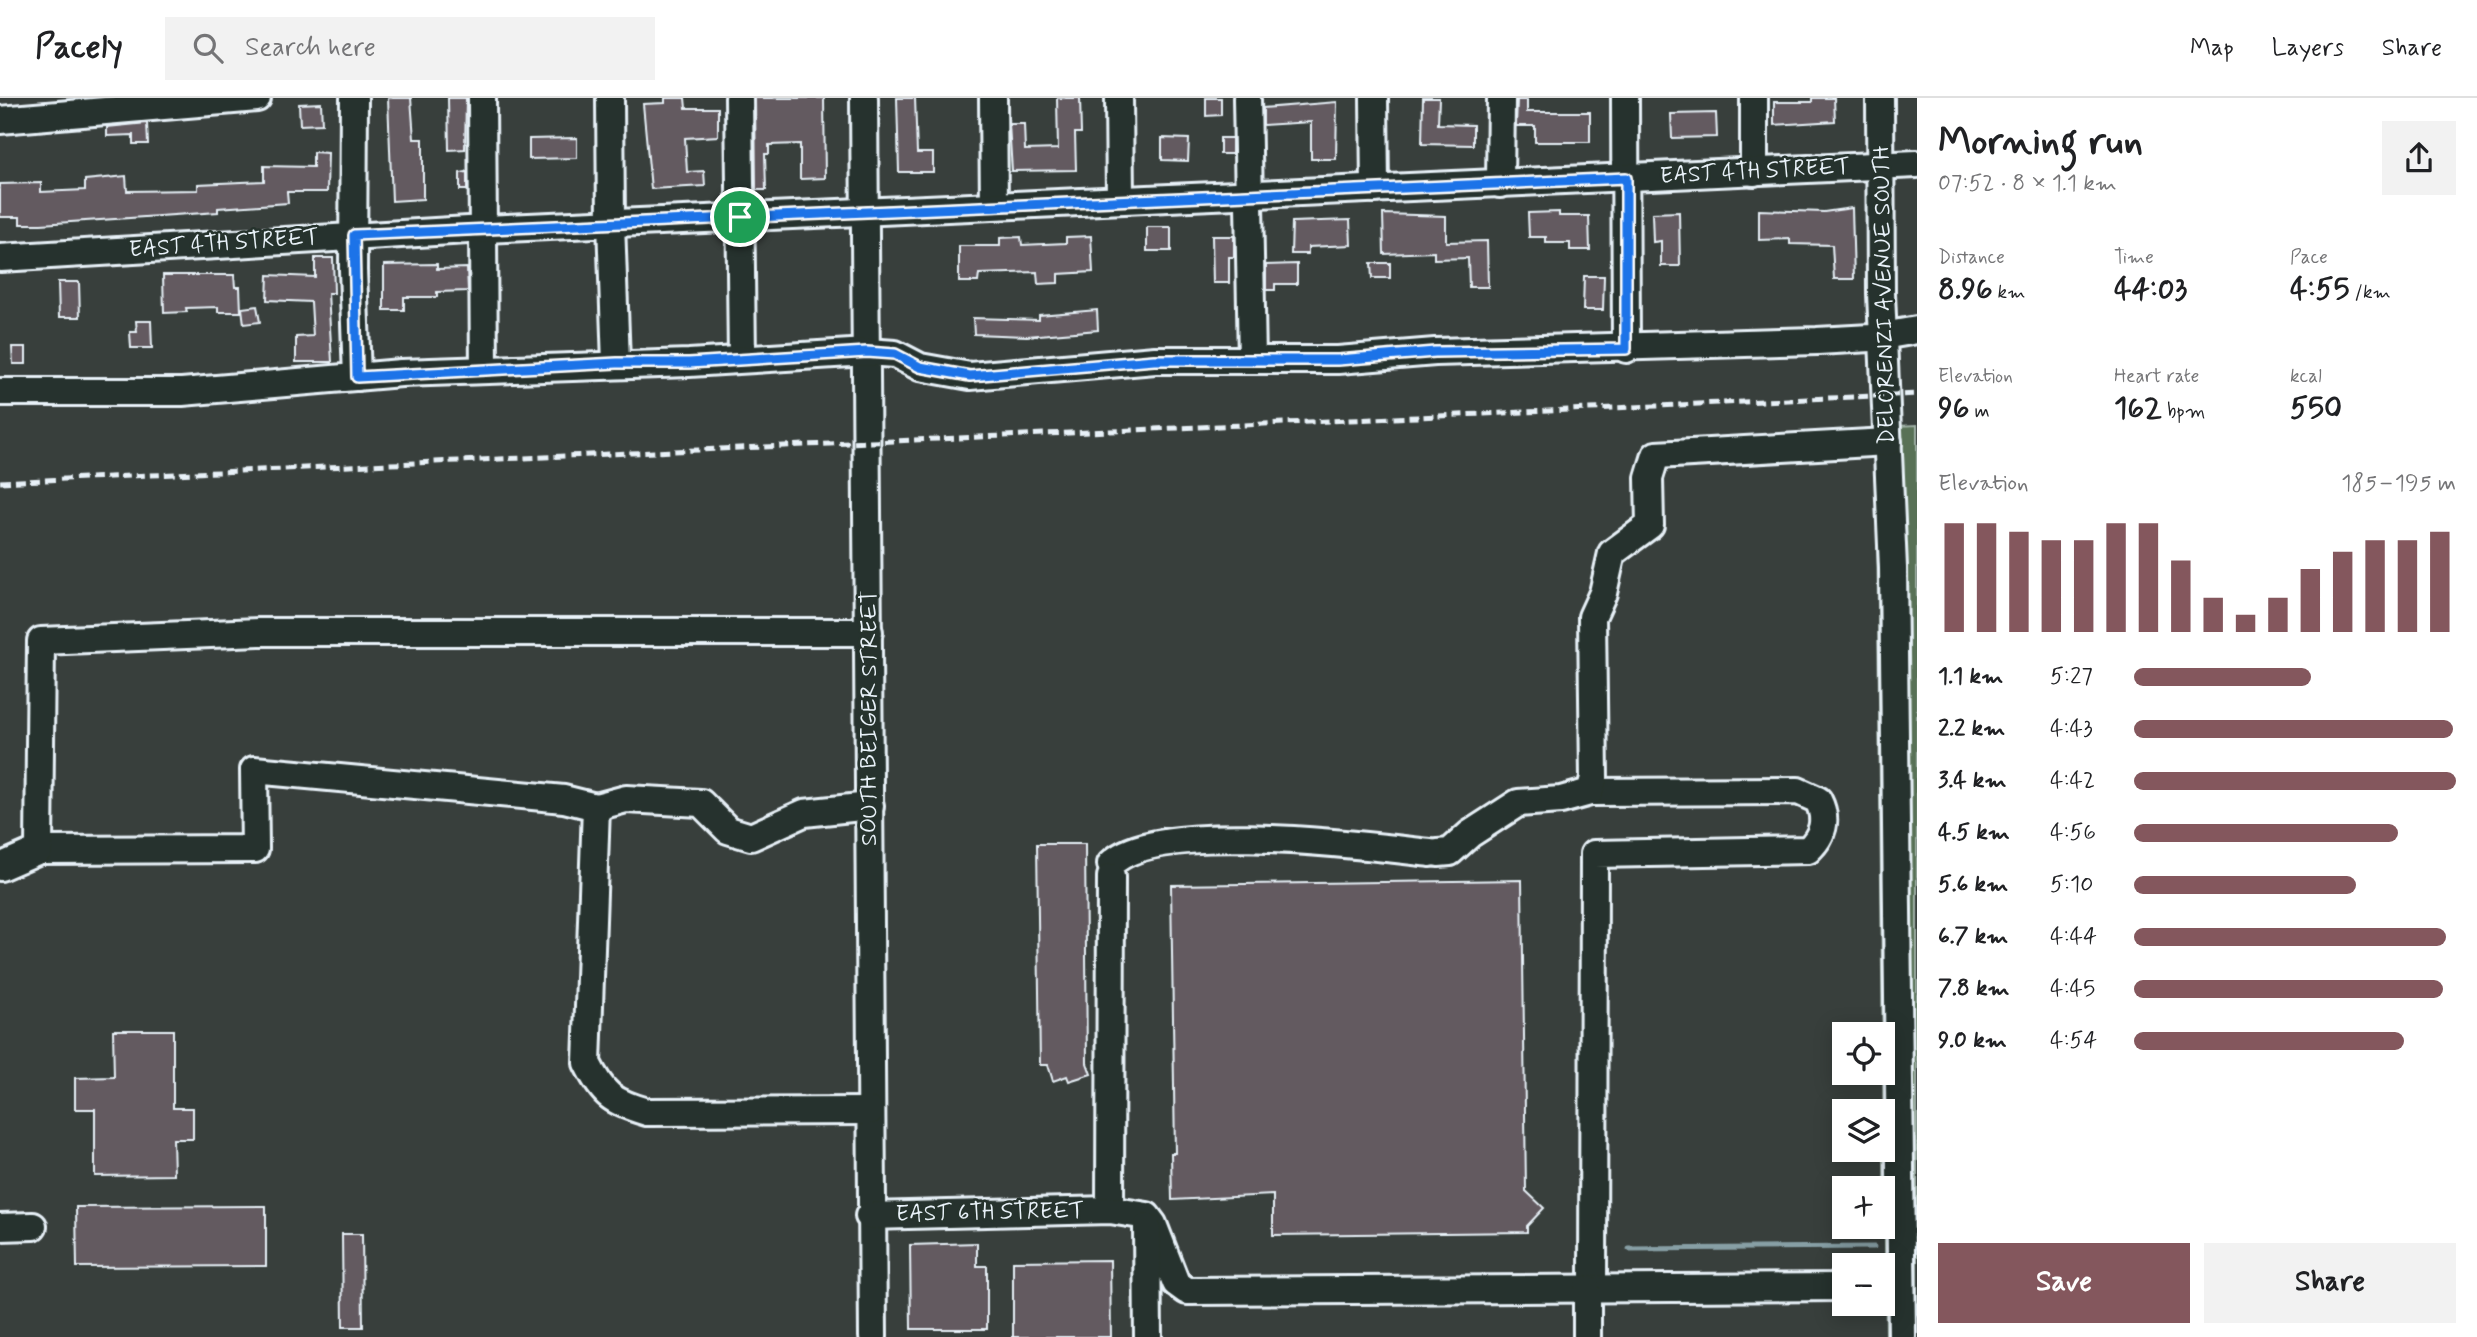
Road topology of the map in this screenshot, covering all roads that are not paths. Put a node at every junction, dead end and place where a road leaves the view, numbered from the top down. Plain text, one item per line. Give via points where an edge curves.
1 (257, 98) edge
2 (354, 98) edge
3 (482, 98) edge
4 (610, 98) edge
5 (738, 98) edge
6 (864, 98) edge
7 (993, 98) edge
8 (1119, 98) edge
9 (1247, 98) edge
10 (1374, 98) edge
11 (1501, 98) edge
12 (1625, 98) edge
13 (1754, 98) edge
14 (1880, 98) edge
15 (0, 120) edge
16 (1917, 164) edge
17 (1880, 166) junction
18 (1754, 172) junction
19 (1626, 178) junction
20 (1500, 184) junction
21 (1375, 189) junction
22 (1247, 195) junction
23 (1120, 200) junction
24 (994, 205) junction
25 (865, 211) junction
26 (740, 217) junction
27 (611, 223) junction
28 (485, 229) junction
29 (354, 235) junction
30 (0, 258) edge
31 (1917, 330) edge
32 (1882, 336) junction
33 (1626, 349) junction
34 (867, 352) junction
35 (742, 359) junction
36 (1252, 360) junction
37 (617, 363) junction
38 (484, 370) junction
39 (357, 377) junction
40 (0, 392) edge
41 (1888, 442) junction
42 (869, 632) junction
43 (1590, 792) junction
44 (870, 806) junction
45 (596, 807) junction
46 (39, 850) junction
47 (0, 867) edge
48 (1907, 872) edge
49 (1909, 1084) edge
50 (870, 1111) junction
51 (1110, 1210) junction
52 (869, 1216) junction
53 (1147, 1216) junction
54 (33, 1226) dead end
55 (0, 1227) edge
56 (1895, 1266) edge
57 (1832, 1287) edge
58 (1590, 1289) junction
59 (1895, 1297) edge
60 (873, 1337) edge
61 (1148, 1337) edge
62 (1587, 1337) edge
63 (1902, 1337) edge

1 - 15 street
2 - 29 street
3 - 28 street
4 - 27 street
5 - 26 street
6 - 25 street, SOUTH BEIGER STREET
7 - 24 street
8 - 23 street
9 - 22 street
10 - 21 street
11 - 20 street
12 - 19 street
13 - 18 street
14 - 17 street, DELORENZI AVENUE SOUTH
16 - 17 street, EAST 4TH STREET
17 - 18 street, EAST 4TH STREET
17 - 32 street, DELORENZI AVENUE SOUTH
18 - 19 street, EAST 4TH STREET
19 - 20 street, EAST 4TH STREET
19 - 33 street
20 - 21 street, EAST 4TH STREET
21 - 22 street, EAST 4TH STREET
22 - 23 street, EAST 4TH STREET
22 - 36 street
23 - 24 street, EAST 4TH STREET
24 - 25 street, EAST 4TH STREET
25 - 26 street, EAST 4TH STREET
25 - 34 street, SOUTH BEIGER STREET
26 - 27 street, EAST 4TH STREET
26 - 35 street
27 - 28 street, EAST 4TH STREET
27 - 37 street
28 - 29 street, EAST 4TH STREET
28 - 38 street
29 - 30 street, EAST 4TH STREET
29 - 39 street
31 - 32 street
32 - 33 street
32 - 41 street, DELORENZI AVENUE SOUTH
33 - 36 street
34 - 35 street
34 - 36 street via 895,354 920,367 970,376 1154,360
34 - 42 street, SOUTH BEIGER STREET
35 - 37 street
37 - 38 street
38 - 39 street
39 - 40 street via 182,393
41 - 43 street via 1656,455 1649,478 1650,525 1612,554 1592,617 1594,778
41 - 48 street, DELORENZI AVENUE SOUTH
42 - 44 street, SOUTH BEIGER STREET
42 - 46 street via 259,632 41,641
43 - 51 street via 1561,800 1518,803 1450,852 1313,840 1207,838 1121,853 1111,870
43 - 58 street via 1798,791 1818,800 1824,822 1820,838 1808,850 1594,854
44 - 45 street via 804,813 751,837 728,830 701,803 626,799
44 - 50 street, SOUTH BEIGER STREET
45 - 46 street via 564,799 254,769 256,849
45 - 50 street via 587,1063 600,1090 622,1105 647,1112
46 - 47 street
48 - 49 street, DELORENZI AVENUE SOUTH
49 - 56 street, DELORENZI AVENUE SOUTH
50 - 52 street, SOUTH BEIGER STREET
51 - 52 street, EAST 6TH STREET
51 - 53 street, EAST 6TH STREET
52 - 60 street, SOUTH BEIGER STREET
53 - 58 street via 1176,1283 1187,1291
53 - 61 street
54 - 55 street
57 - 58 street
58 - 62 street
59 - 63 street

